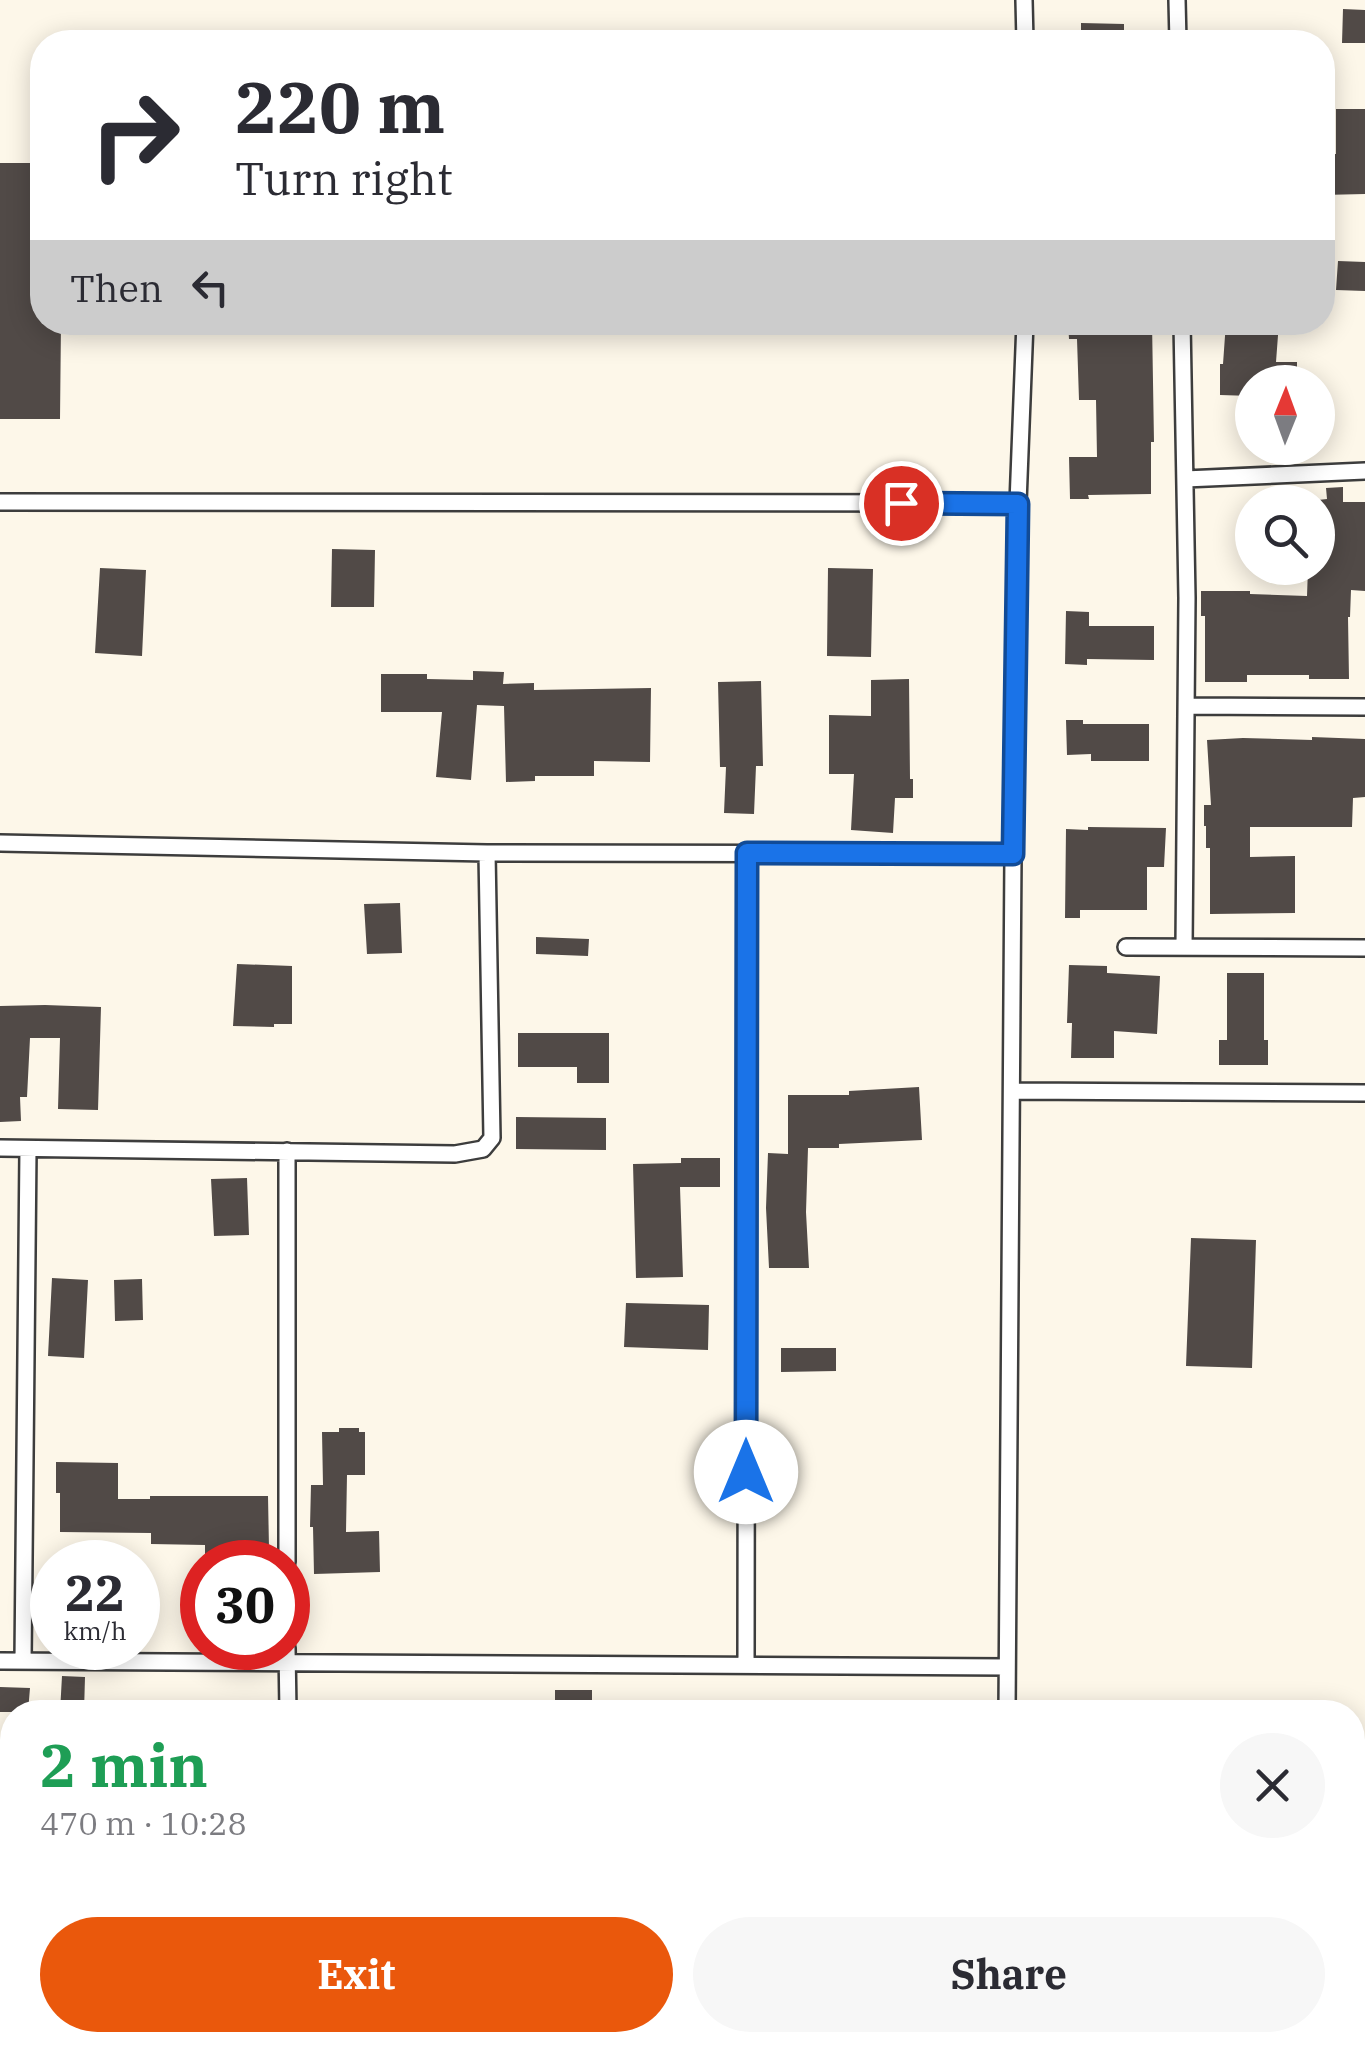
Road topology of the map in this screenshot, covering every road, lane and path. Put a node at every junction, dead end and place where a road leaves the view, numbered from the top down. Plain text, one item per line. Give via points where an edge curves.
1 (1024, 0) edge
2 (1177, 0) edge
3 (1025, 30) edge
4 (1178, 30) edge
5 (1024, 335) edge
6 (1182, 335) edge
7 (1365, 471) edge
8 (1185, 479) junction
9 (0, 502) edge
10 (1018, 504) junction
11 (1187, 706) junction
12 (1365, 707) edge
13 (0, 843) edge
14 (488, 853) junction
15 (747, 853) junction
16 (1013, 854) junction
17 (1126, 946) dead end
18 (1184, 947) junction
19 (1365, 948) edge
20 (1012, 1091) junction
21 (1365, 1093) edge
22 (0, 1148) edge
23 (28, 1148) junction
24 (287, 1151) junction
25 (287, 1540) edge
26 (310, 1656) edge
27 (180, 1657) edge
28 (0, 1661) edge
29 (23, 1661) junction
30 (746, 1665) junction
31 (1008, 1667) junction
32 (287, 1670) edge
33 (288, 1700) edge
34 (1007, 1700) edge

1 - 3 street
2 - 4 street
5 - 10 street
6 - 8 street
7 - 8 street
8 - 11 street
9 - 10 street
10 - 16 street
11 - 12 street
11 - 18 street
13 - 14 street
14 - 15 street
14 - 24 street via 492,1138 468,1154
15 - 16 street
15 - 30 street
16 - 20 street
17 - 18 street
18 - 19 street
20 - 21 street
20 - 31 street
22 - 23 street
23 - 24 street
23 - 29 street
24 - 25 street
26 - 30 street
27 - 29 street
28 - 29 street
30 - 31 street
31 - 34 street
32 - 33 street

